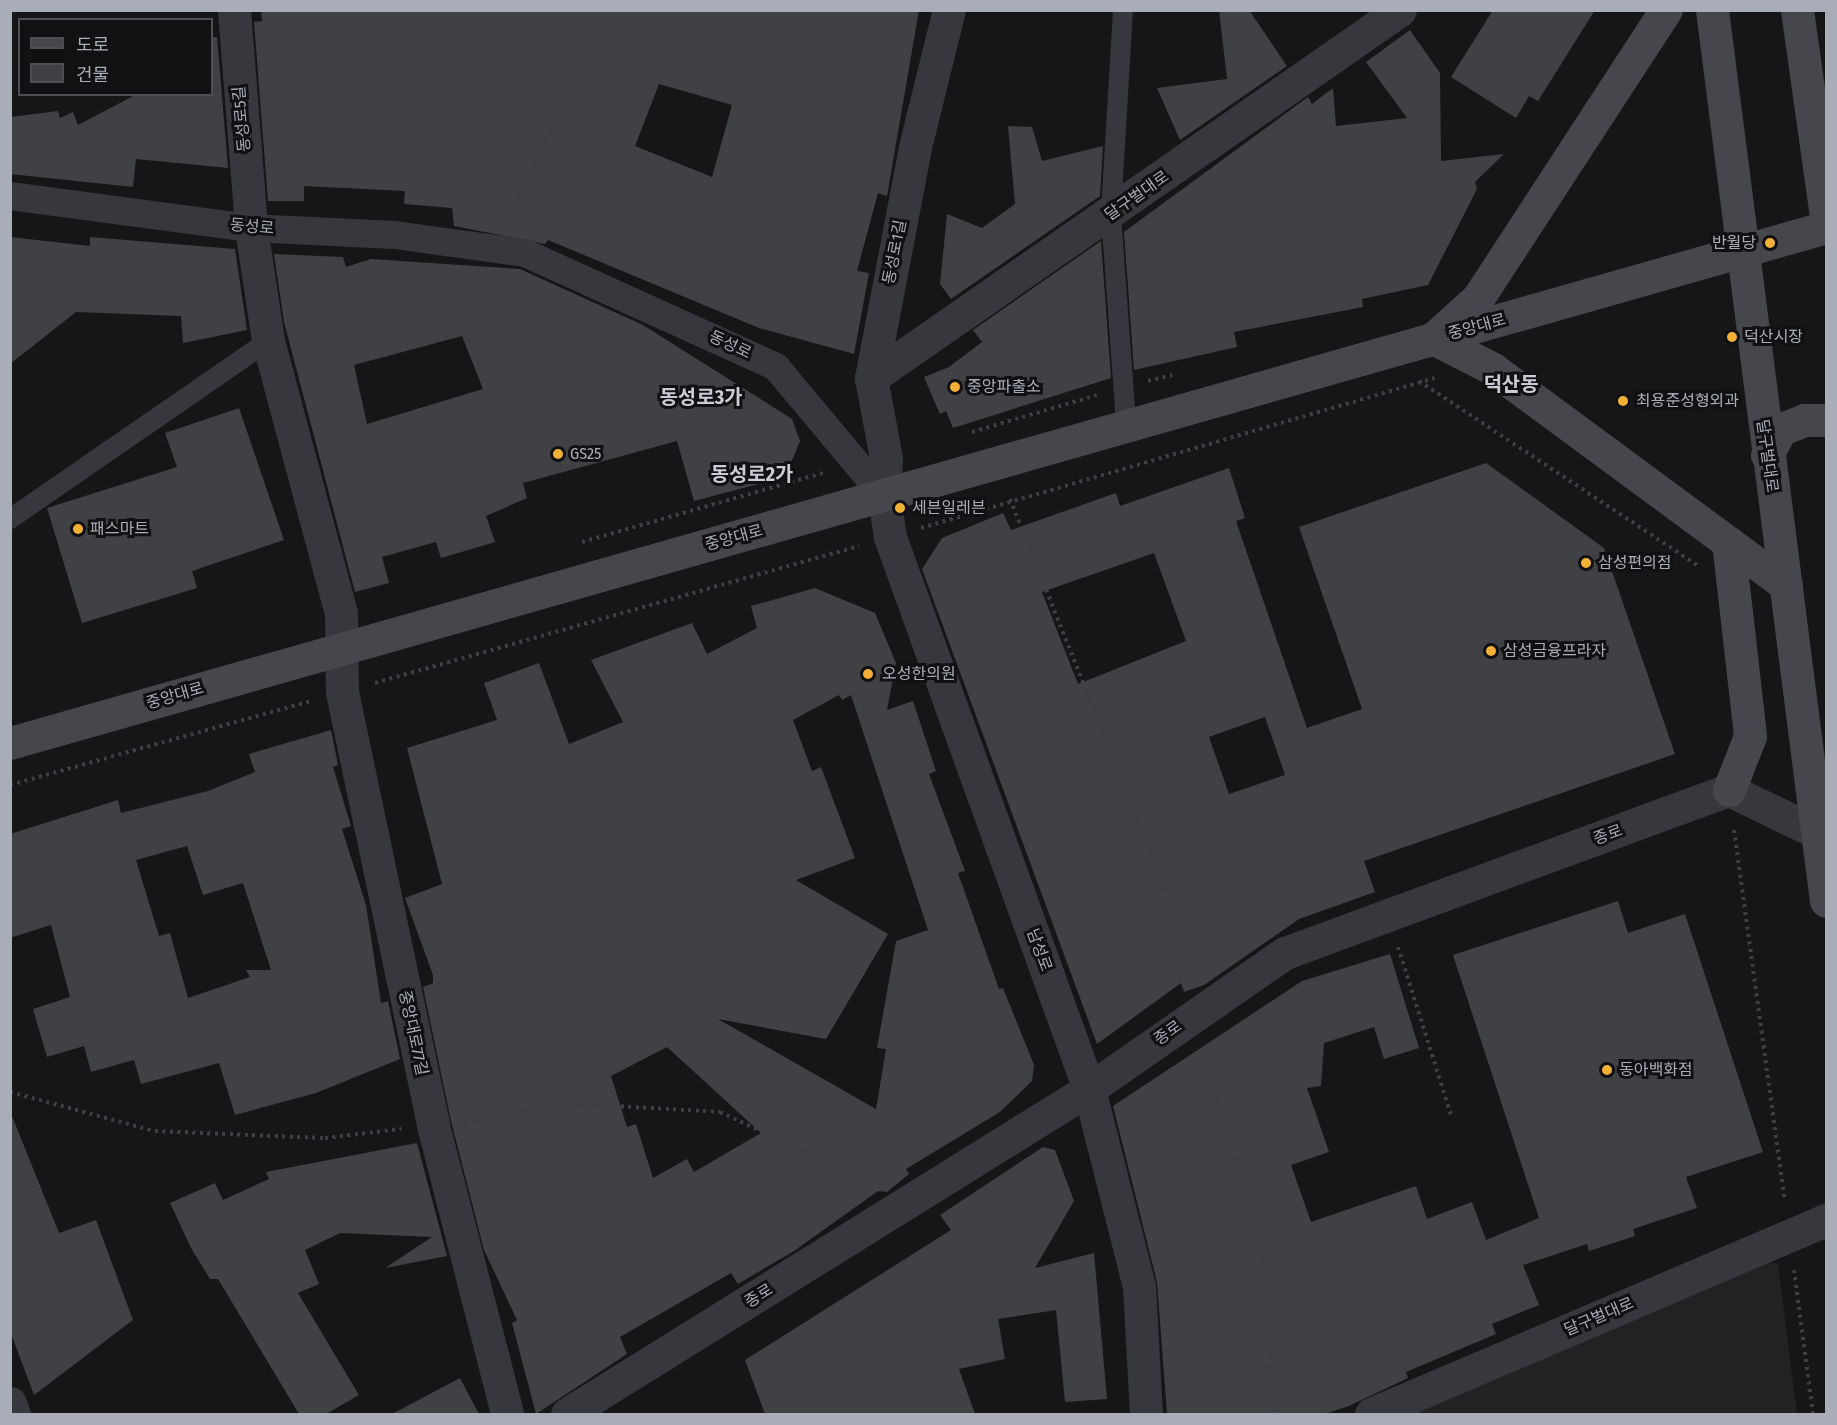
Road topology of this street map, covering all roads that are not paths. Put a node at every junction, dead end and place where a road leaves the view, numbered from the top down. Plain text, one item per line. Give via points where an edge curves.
1 (234, 10) edge
2 (949, 10) edge
3 (1123, 10) edge
4 (1400, 10) edge
5 (1666, 10) edge
6 (1712, 10) edge
7 (1797, 10) edge
8 (10, 196) edge
9 (1111, 214) junction
10 (1827, 216) edge
11 (1827, 227) edge
12 (251, 228) junction
13 (1742, 254) junction
14 (1433, 338) junction
15 (268, 340) junction
16 (871, 378) junction
17 (1827, 420) edge
18 (1126, 424) junction
19 (1767, 455) junction
20 (884, 496) junction
21 (10, 519) edge
22 (1728, 542) junction
23 (1786, 585) junction
24 (340, 648) junction
25 (10, 743) edge
26 (1729, 790) junction
27 (1816, 832) junction
28 (1827, 901) edge
29 (1089, 1089) junction
30 (1827, 1220) edge
31 (10, 1403) edge
32 (14, 1414) edge
33 (507, 1414) edge
34 (567, 1414) edge
35 (1146, 1414) edge
36 (1371, 1414) edge

1 - 12 street, 동성로5길
2 - 16 street, 동성로1길 via 915,147
3 - 9 lane
4 - 9 street, 달구벌대로
5 - 14 main road via 1478,298
6 - 13 main road, 달구벌대로
7 - 10 main road
8 - 12 street, 동성로
9 - 16 street, 달구벌대로
9 - 18 lane
11 - 13 main road, 중앙대로
12 - 15 street
12 - 20 street, 동성로 via 495,246 525,253 776,367
13 - 14 main road, 중앙대로
13 - 19 main road, 달구벌대로
14 - 18 main road, 중앙대로
14 - 22 main road via 1493,369
15 - 21 lane
15 - 24 street via 340,613
16 - 20 street, 동성로1길 via 885,458
17 - 19 main road via 1804,420 1782,429
18 - 20 main road, 중앙대로
19 - 23 main road, 달구벌대로
20 - 24 main road, 중앙대로
20 - 29 street, 남성로 via 890,537
22 - 23 main road
22 - 26 main road via 1750,736
23 - 27 main road, 달구벌대로
24 - 25 main road, 중앙대로
24 - 33 street, 중앙대로77길 via 342,692 433,1125
26 - 27 street
26 - 29 street, 종로 via 1285,953
27 - 28 main road, 달구벌대로
29 - 34 street, 종로
29 - 35 street, 남성로 via 1139,1286
30 - 36 street, 달구벌대로
31 - 32 street

